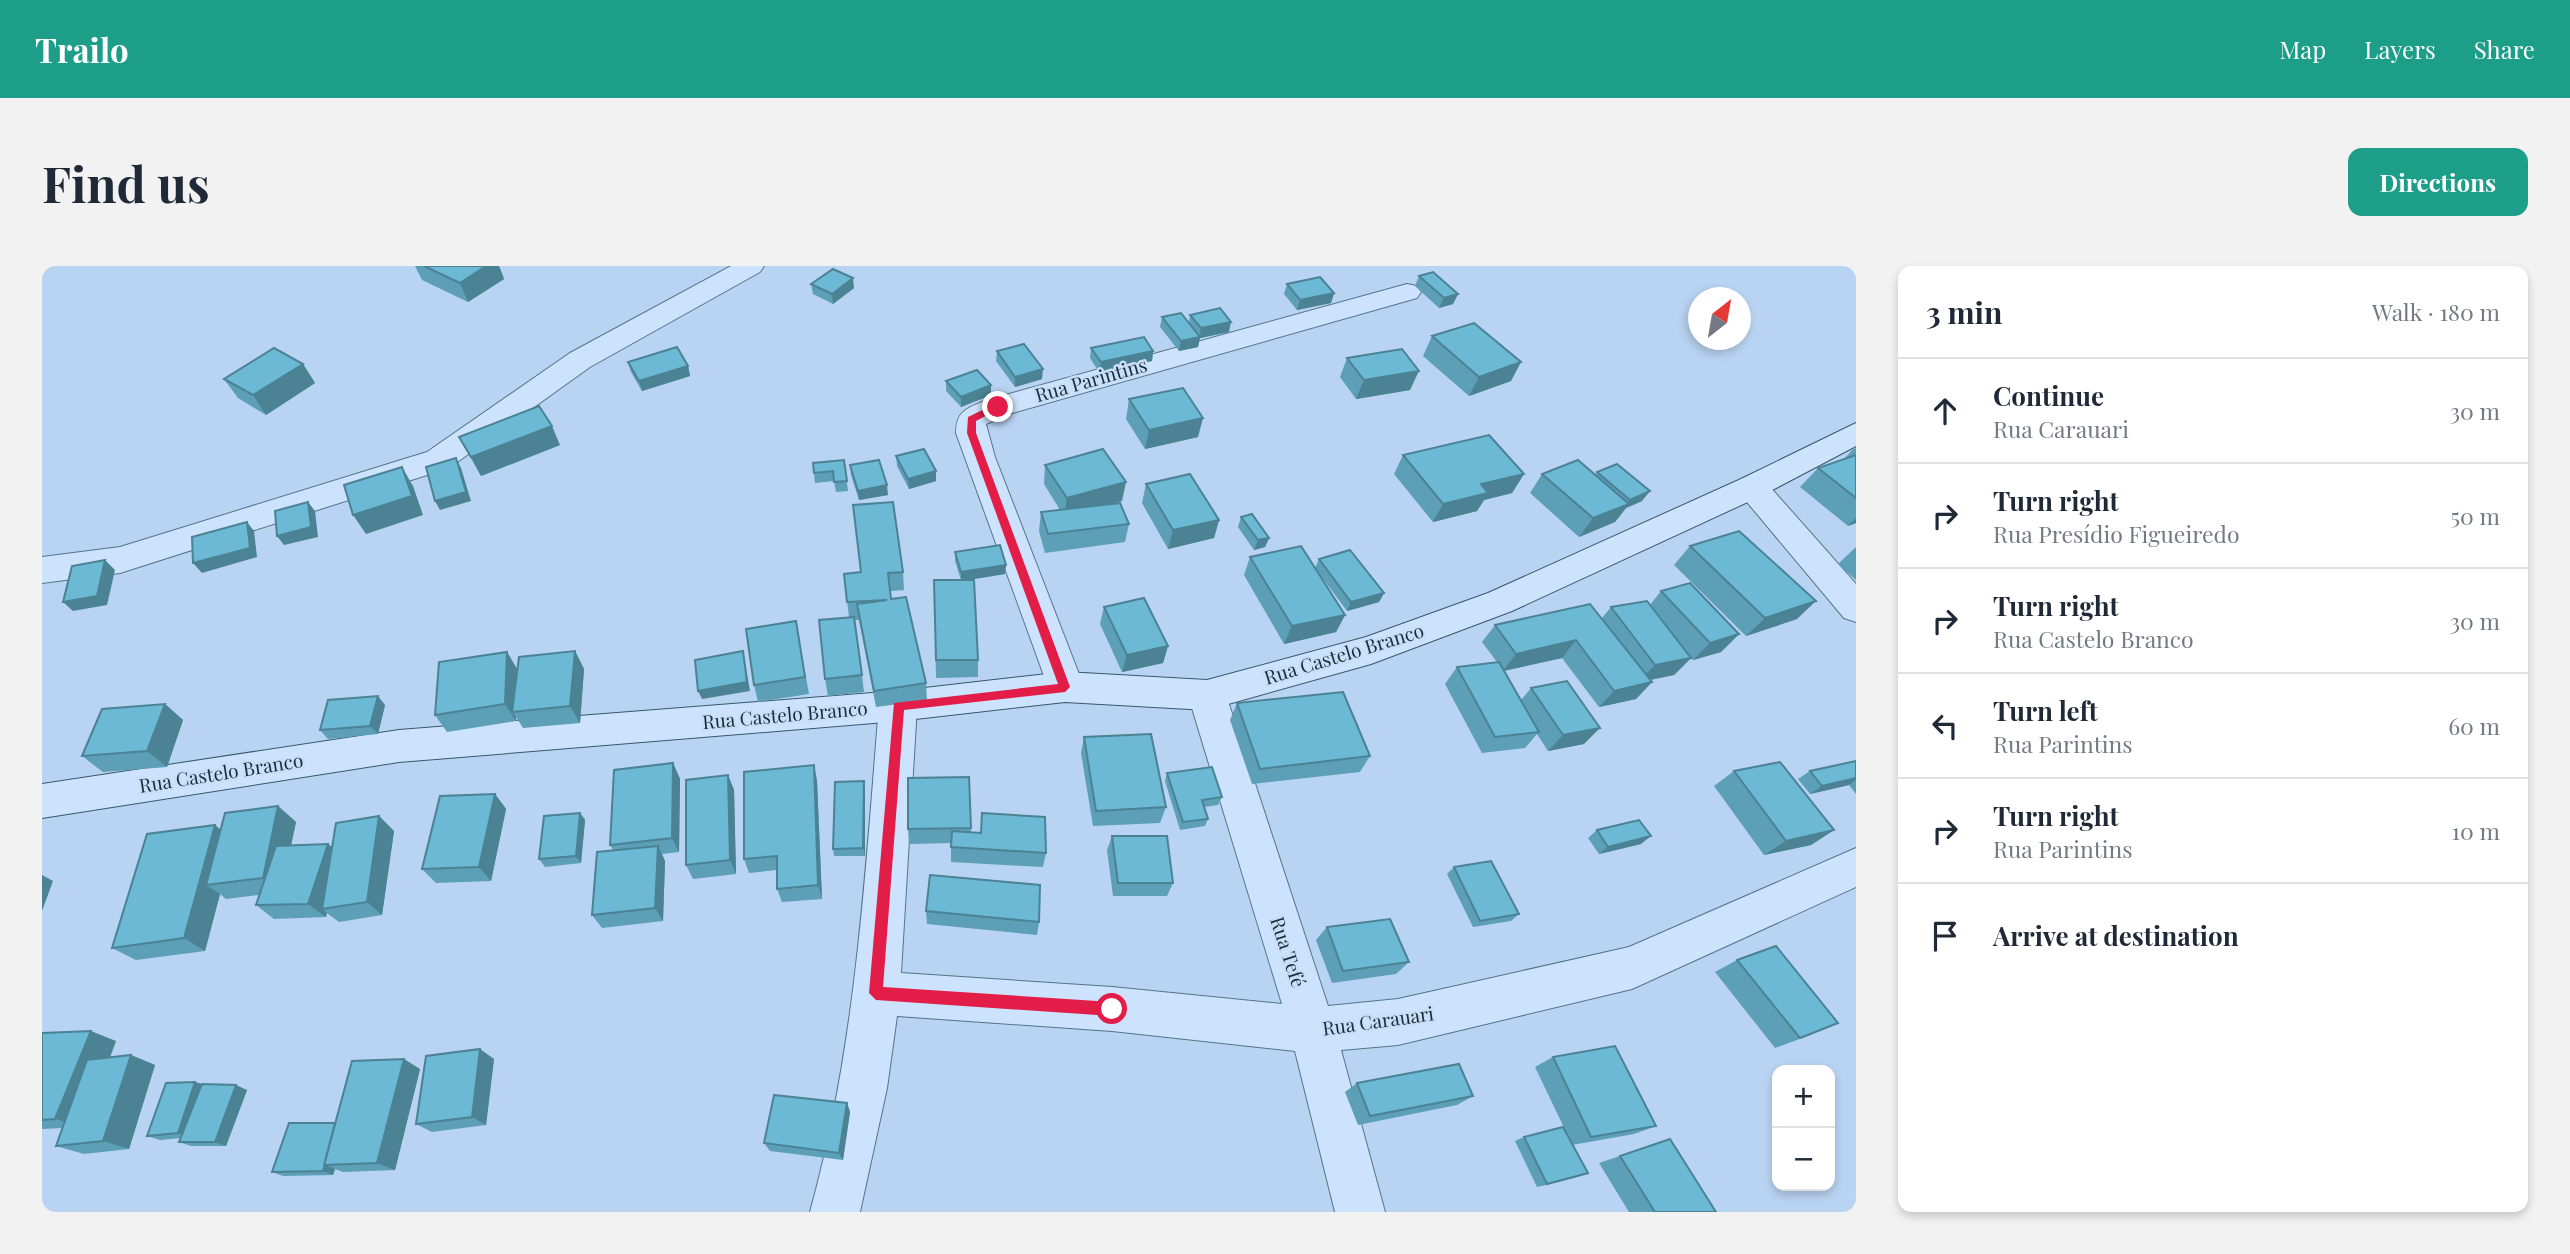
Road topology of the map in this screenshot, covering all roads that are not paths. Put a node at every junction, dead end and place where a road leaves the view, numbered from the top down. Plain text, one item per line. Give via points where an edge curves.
1 (751, 266) edge
2 (1407, 292) dead end
3 (1856, 433) edge
4 (1752, 487) junction
5 (42, 570) edge
6 (1856, 608) edge
7 (1065, 687) junction
8 (1207, 695) junction
9 (898, 706) junction
10 (42, 801) edge
11 (1856, 867) edge
12 (876, 993) junction
13 (1313, 1030) junction
14 (835, 1212) edge
15 (1360, 1212) edge

1 - 5 street via 580,360 438,460 120,560
2 - 7 street, Rua Parintins via 998,407 971,419 979,457
3 - 4 street, Rua Castelo Branco
4 - 6 street
4 - 8 street, Rua Castelo Branco via 1500,603 1371,650
7 - 8 street, Rua Castelo Branco
7 - 9 street, Rua Castelo Branco
8 - 13 street, Rua Tefé
9 - 10 street, Rua Castelo Branco via 399,746
9 - 12 street
11 - 13 street, Rua Carauari via 1632,968 1398,1022
12 - 13 street, Rua Carauari via 1112,1009
12 - 14 street via 853,1149
13 - 15 street, Rua Tefé

